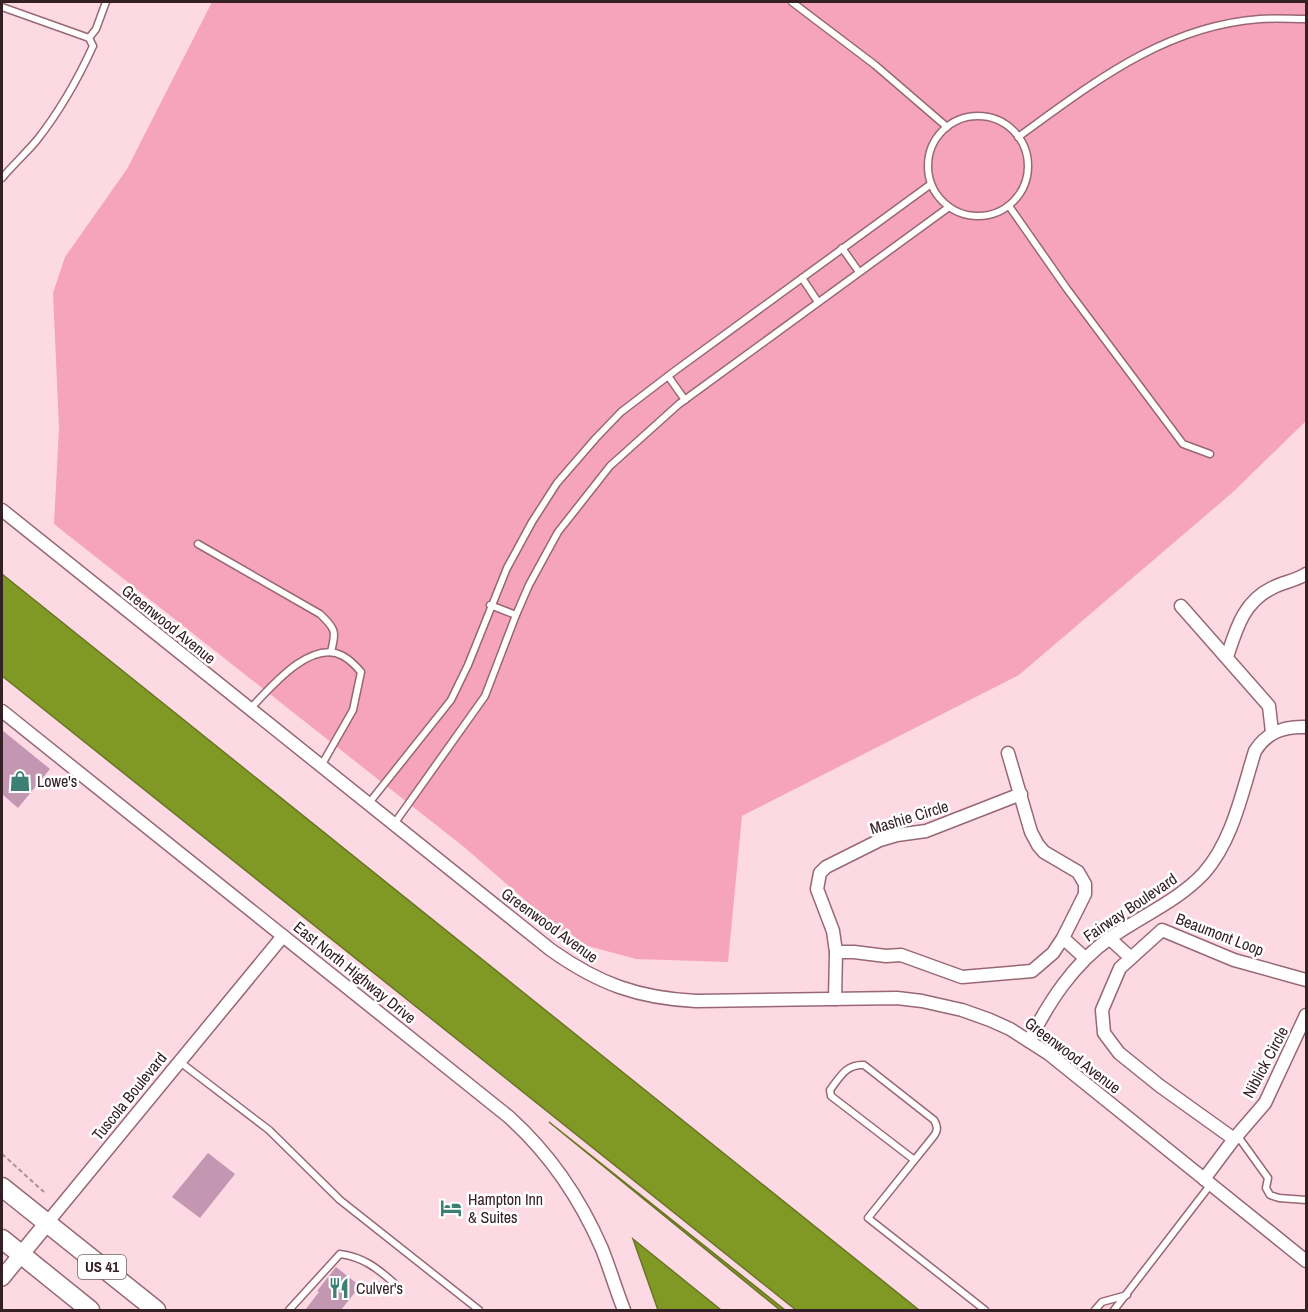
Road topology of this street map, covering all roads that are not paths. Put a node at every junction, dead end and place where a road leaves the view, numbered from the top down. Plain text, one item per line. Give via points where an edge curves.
1 (106, 2) edge
2 (792, 2) edge
3 (2, 7) edge
4 (1306, 19) edge
5 (89, 38) junction
6 (947, 127) junction
7 (1018, 137) junction
8 (2, 178) edge
9 (931, 184) junction
10 (1009, 206) junction
11 (949, 207) junction
12 (842, 248) junction
13 (859, 272) junction
14 (802, 278) junction
15 (818, 302) junction
16 (668, 376) junction
17 (685, 400) junction
18 (1210, 454) dead end
19 (2, 510) edge
20 (198, 544) dead end
21 (1306, 574) edge
22 (490, 605) junction
23 (1181, 606) dead end
24 (516, 615) junction
25 (331, 652) junction
26 (1227, 657) junction
27 (250, 709) junction
28 (2, 711) edge
29 (1306, 727) edge
30 (1272, 732) junction
31 (1008, 753) dead end
32 (321, 766) junction
33 (1021, 794) junction
34 (368, 804) junction
35 (394, 825) junction
36 (283, 936) junction
37 (1063, 938) junction
38 (1109, 938) junction
39 (836, 952) junction
40 (1085, 958) junction
41 (1131, 958) junction
42 (1306, 980) edge
43 (835, 999) junction
44 (1306, 1015) edge
45 (1029, 1041) junction
46 (179, 1062) junction
47 (1235, 1137) junction
48 (914, 1160) junction
49 (1208, 1181) junction
50 (2, 1187) edge
51 (1306, 1200) edge
52 (47, 1223) junction
53 (2, 1239) edge
54 (21, 1254) junction
55 (1306, 1261) edge
56 (2, 1278) edge
57 (394, 1283) dead end
58 (1127, 1295) junction
59 (90, 1311) edge
60 (156, 1311) edge
61 (289, 1311) edge
62 (479, 1311) edge
63 (624, 1311) edge
64 (985, 1311) edge
65 (1095, 1311) edge
66 (1114, 1311) edge

1 - 5 lane
2 - 6 lane via 875,65
3 - 5 lane
4 - 7 lane via 1260,19 1214,27 1165,42 1124,63
5 - 8 lane via 93,46 67,95 36,141
6 - 7 lane via 970,116 987,117 1003,123
6 - 9 lane via 931,147 927,164
7 - 10 lane via 1025,147 1027,179
9 - 11 lane
9 - 12 lane
10 - 11 lane via 979,216
10 - 18 lane via 1066,289 1184,444
11 - 13 lane
12 - 13 lane
12 - 14 lane
13 - 15 lane
14 - 15 lane
14 - 16 lane
15 - 17 lane
16 - 17 lane
16 - 22 lane via 621,412 557,483 532,522
17 - 24 lane via 610,466 558,532
19 - 27 street, Greenwood Avenue
20 - 25 lane via 320,614 332,626
21 - 26 street via 1271,588 1242,615
22 - 24 lane
22 - 34 lane via 451,700
23 - 26 street
24 - 35 lane via 485,696
25 - 27 lane via 310,657 287,671
25 - 32 lane via 342,655 361,672 353,710
26 - 30 street via 1269,706
27 - 32 street, Greenwood Avenue
28 - 36 street, East North Highway Drive
29 - 30 street
30 - 38 street, Fairway Boulevard via 1255,751 1229,831 1203,873 1184,891
31 - 33 street
32 - 34 street, Greenwood Avenue
33 - 37 street via 1038,845 1078,872 1085,884 1085,894
33 - 39 street, Mashie Circle via 926,831 880,840 826,867 819,873 817,889 833,931
34 - 35 street, Greenwood Avenue
35 - 43 street, Greenwood Avenue via 551,950 621,989 666,1000 696,1002
36 - 46 street, Tuscola Boulevard
36 - 63 street, East North Highway Drive via 534,1140 561,1173 583,1210
37 - 39 street via 1032,971 973,976 953,975 901,955
37 - 40 street
38 - 40 street, Fairway Boulevard
38 - 41 street
39 - 43 street, Mashie Circle
40 - 45 street, Fairway Boulevard via 1061,986
41 - 42 street, Beaumont Loop via 1162,930 1234,960
41 - 47 street, Beaumont Loop via 1120,968 1102,1010 1104,1033 1119,1053 1160,1086
43 - 45 street, Greenwood Avenue via 897,998 941,1004 990,1020
44 - 47 street, Niblick Circle via 1265,1103
45 - 49 street, Greenwood Avenue
46 - 52 street, Tuscola Boulevard
46 - 62 lane via 269,1130 340,1200
47 - 49 street, Niblick Circle
47 - 51 lane via 1268,1178 1266,1188 1270,1195
48 - 48 lane via 831,1096 830,1090 852,1065 864,1065 934,1120 936,1133
48 - 64 lane via 868,1218
49 - 55 street, Greenwood Avenue
49 - 58 lane
50 - 52 main road, US 41
52 - 54 street, Tuscola Boulevard
52 - 60 main road, US 41
53 - 54 main road, US 41
54 - 56 street, Tuscola Boulevard
54 - 59 main road, US 41
57 - 61 lane via 355,1256 340,1254
58 - 65 lane via 1102,1302
58 - 66 lane

